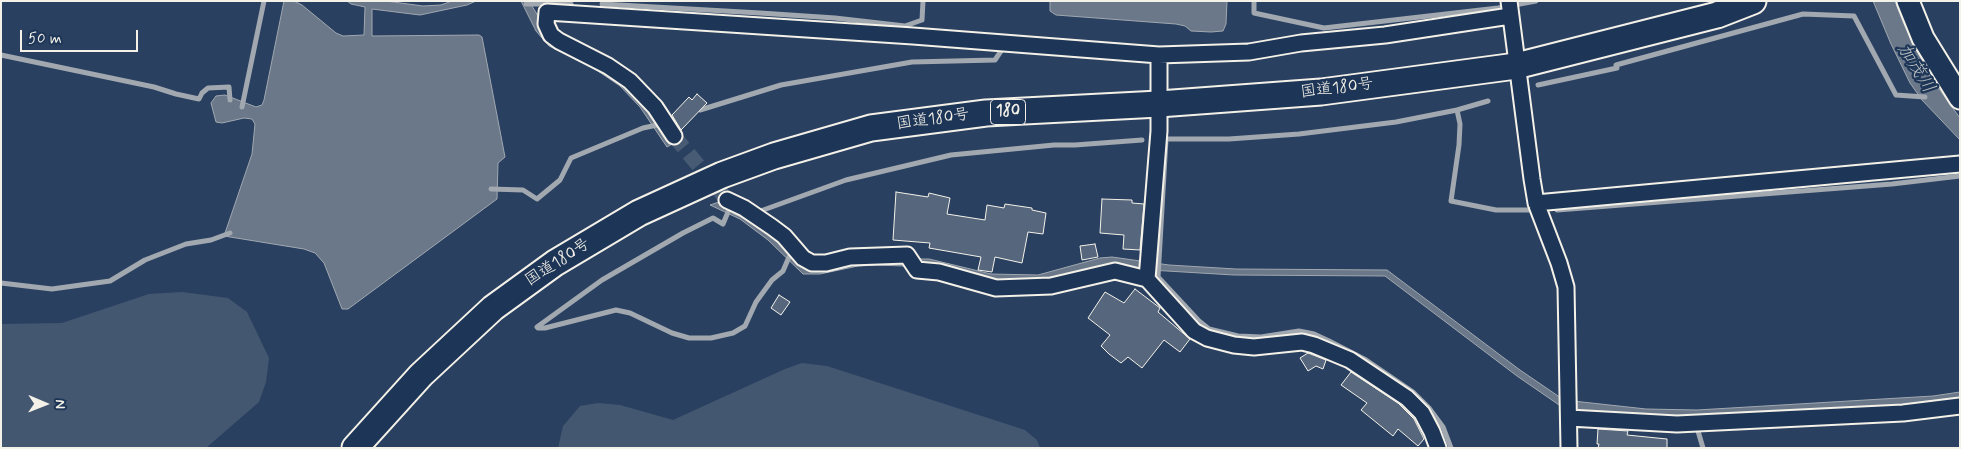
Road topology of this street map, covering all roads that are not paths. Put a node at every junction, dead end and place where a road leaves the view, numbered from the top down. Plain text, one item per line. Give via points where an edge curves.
1 (1753, 1) edge
2 (1908, 1) edge
3 (1510, 8) edge
4 (1159, 55) junction
5 (1516, 66) junction
6 (1960, 98) edge
7 (1159, 104) junction
8 (674, 136) tunnel mouth
9 (1960, 164) edge
10 (727, 200) tunnel mouth
11 (1536, 204) junction
12 (1147, 279) junction
13 (1960, 406) edge
14 (1569, 418) junction
15 (354, 448) edge
16 (1438, 448) edge
17 (1569, 448) edge

1 - 5 highway, 国道180号 / 180 via 1717,15
2 - 6 main road via 1923,38
3 - 4 street via 1384,36 1301,43 1249,52
3 - 5 street
4 - 7 street
4 - 8 street via 547,12 546,24 551,35 630,80
5 - 7 highway, 国道180号 / 180 via 1321,92
5 - 11 street
7 - 12 street
7 - 15 highway, 国道180号 / 180 via 986,113 872,128 722,174 640,212 555,263 493,308 421,375
9 - 11 street
10 - 12 street via 772,227 807,261 907,255 917,270 938,272 996,288 1051,286 1115,271
11 - 14 street via 1566,287
12 - 16 street via 1194,332 1206,338 1254,347 1302,342 1350,360 1407,398 1422,413
13 - 14 street via 1903,413 1677,424
14 - 17 street

